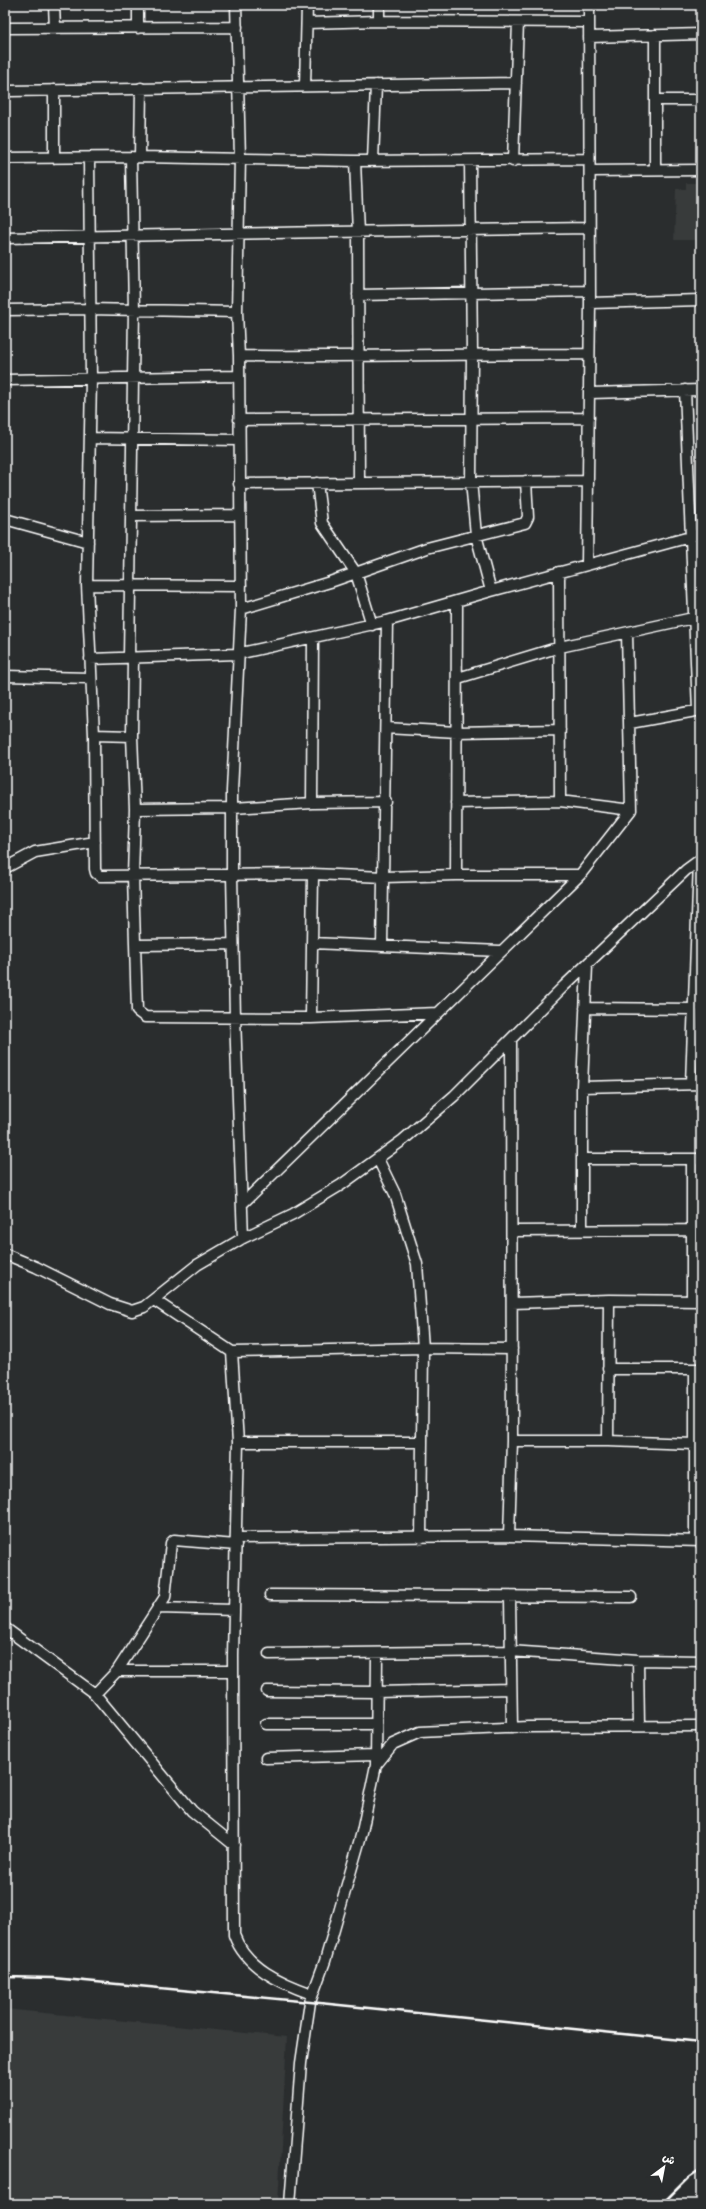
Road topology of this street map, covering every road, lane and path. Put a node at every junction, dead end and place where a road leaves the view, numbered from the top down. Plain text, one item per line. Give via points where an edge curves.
1 (54, 5) edge
2 (138, 5) edge
3 (236, 5) edge
4 (307, 5) edge
5 (379, 5) edge
6 (588, 5) edge
7 (378, 21) junction
8 (518, 22) junction
9 (589, 22) junction
10 (307, 23) junction
11 (237, 27) junction
12 (5, 28) edge
13 (55, 28) junction
14 (138, 28) junction
15 (701, 34) edge
16 (654, 35) junction
17 (589, 37) junction
18 (516, 83) junction
19 (376, 85) junction
20 (238, 86) junction
21 (305, 86) junction
22 (141, 88) junction
23 (54, 90) junction
24 (5, 92) edge
25 (655, 100) junction
26 (701, 100) edge
27 (135, 157) junction
28 (5, 158) edge
29 (54, 158) junction
30 (89, 158) junction
31 (240, 158) junction
32 (588, 159) junction
33 (355, 161) junction
34 (373, 161) junction
35 (470, 161) junction
36 (513, 161) junction
37 (655, 170) junction
38 (701, 170) edge
39 (590, 171) junction
40 (589, 228) junction
41 (470, 230) junction
42 (358, 233) junction
43 (132, 234) junction
44 (238, 234) junction
45 (89, 236) junction
46 (5, 238) edge
47 (590, 291) junction
48 (471, 293) junction
49 (358, 294) junction
50 (701, 300) edge
51 (590, 303) junction
52 (89, 309) junction
53 (5, 310) edge
54 (134, 310) junction
55 (237, 312) junction
56 (472, 354) junction
57 (589, 354) junction
58 (239, 356) junction
59 (358, 357) junction
60 (239, 376) junction
61 (133, 377) junction
62 (91, 379) junction
63 (5, 380) edge
64 (684, 390) junction
65 (701, 390) edge
66 (590, 393) junction
67 (472, 418) junction
68 (589, 418) junction
69 (238, 420) junction
70 (358, 420) junction
71 (90, 438) junction
72 (132, 440) junction
73 (239, 440) junction
74 (471, 481) junction
75 (526, 481) junction
76 (588, 481) junction
77 (317, 483) junction
78 (359, 483) junction
79 (239, 484) junction
80 (132, 516) junction
81 (240, 516) junction
82 (5, 519) edge
83 (701, 534) edge
84 (476, 535) junction
85 (690, 537) junction
86 (88, 542) junction
87 (587, 565) junction
88 (559, 572) junction
89 (356, 573) junction
90 (87, 585) junction
91 (131, 586) junction
92 (240, 586) junction
93 (491, 591) junction
94 (457, 602) junction
95 (241, 609) junction
96 (693, 618) junction
97 (387, 622) junction
98 (372, 625) junction
99 (627, 634) junction
100 (313, 638) junction
101 (560, 647) junction
102 (237, 654) junction
103 (131, 658) junction
104 (90, 659) junction
105 (5, 676) edge
106 (90, 678) junction
107 (458, 678) junction
108 (700, 711) edge
109 (630, 723) junction
110 (386, 728) junction
111 (560, 730) junction
112 (457, 732) junction
113 (94, 735) junction
114 (132, 736) junction
115 (560, 800) junction
116 (386, 802) junction
117 (312, 803) junction
118 (456, 803) junction
119 (135, 808) junction
120 (233, 808) junction
121 (631, 810) junction
122 (94, 842) junction
123 (700, 860) edge
124 (5, 868) edge
125 (313, 874) junction
126 (232, 875) junction
127 (456, 875) junction
128 (580, 875) junction
129 (133, 876) junction
130 (384, 877) junction
131 (312, 943) junction
132 (234, 944) junction
133 (135, 945) junction
134 (382, 946) junction
135 (500, 951) junction
136 (586, 965) junction
137 (585, 1008) junction
138 (694, 1009) junction
139 (438, 1013) junction
140 (235, 1017) junction
141 (311, 1018) junction
142 (511, 1040) junction
143 (696, 1084) edge
144 (582, 1088) junction
145 (378, 1159) junction
146 (582, 1159) junction
147 (696, 1159) edge
148 (242, 1203) junction
149 (582, 1230) junction
150 (691, 1230) junction
151 (512, 1231) junction
152 (243, 1238) junction
153 (5, 1254) edge
154 (154, 1300) junction
155 (609, 1300) junction
156 (696, 1301) edge
157 (512, 1303) junction
158 (423, 1348) junction
159 (512, 1349) junction
160 (232, 1352) junction
161 (608, 1368) junction
162 (698, 1369) edge
163 (512, 1441) junction
164 (608, 1441) junction
165 (238, 1442) junction
166 (422, 1442) junction
167 (694, 1444) junction
168 (510, 1536) junction
169 (421, 1538) junction
170 (236, 1541) junction
171 (698, 1541) edge
172 (270, 1595) dead end
173 (631, 1597) dead end
174 (510, 1598) junction
175 (158, 1608) junction
176 (234, 1610) junction
177 (5, 1628) edge
178 (510, 1651) junction
179 (269, 1654) dead end
180 (377, 1654) junction
181 (638, 1660) junction
182 (701, 1661) edge
183 (117, 1671) junction
184 (233, 1671) junction
185 (511, 1689) junction
186 (267, 1691) dead end
187 (376, 1692) junction
188 (95, 1694) junction
189 (266, 1724) dead end
190 (376, 1724) junction
191 (639, 1726) junction
192 (701, 1726) edge
193 (512, 1728) junction
194 (266, 1758) dead end
195 (376, 1760) junction
196 (234, 1846) junction
197 (312, 1994) junction
198 (290, 2204) edge

1 - 13 street
2 - 14 street
3 - 11 street
4 - 10 street
5 - 7 street
6 - 9 street
7 - 8 street
7 - 10 street
8 - 9 street
8 - 18 street
9 - 17 street
10 - 21 street
11 - 14 street
11 - 20 street
12 - 13 street
13 - 14 street
15 - 16 street
16 - 17 street
16 - 25 street
17 - 32 street
18 - 19 street
18 - 36 street
19 - 21 street
19 - 34 street
20 - 21 street
20 - 22 street
20 - 31 street
22 - 23 street
22 - 27 street
23 - 24 street
23 - 29 street
25 - 26 street
25 - 37 street
27 - 30 street
27 - 31 street
27 - 43 street
28 - 29 street
29 - 30 street
30 - 45 street
31 - 33 street
31 - 44 street
32 - 36 street
32 - 39 street
33 - 34 street
33 - 42 street
34 - 35 street
35 - 36 street
35 - 41 street
37 - 38 street
37 - 39 street
39 - 40 street
40 - 41 street
40 - 47 street
41 - 42 street
41 - 48 street
42 - 44 street
42 - 49 street
43 - 44 street
43 - 45 street
43 - 54 street
44 - 55 street
45 - 46 street
45 - 52 street
47 - 48 street
47 - 51 street
48 - 49 street
48 - 56 street
49 - 59 street
50 - 51 street
51 - 57 street
52 - 53 street
52 - 54 street
52 - 62 street
54 - 55 street
54 - 61 street
55 - 58 street
56 - 57 street
56 - 59 street
56 - 67 street
57 - 66 street
58 - 59 street
58 - 60 street
59 - 70 street
60 - 61 street
60 - 69 street
61 - 62 street
61 - 72 street
62 - 63 street
62 - 71 street
64 - 65 street
64 - 66 street
64 - 85 street
66 - 68 street
67 - 68 street
67 - 70 street
67 - 74 street
68 - 76 street
69 - 70 street
69 - 73 street
70 - 78 street
71 - 72 street
71 - 86 street
72 - 73 street
72 - 80 street
73 - 79 street
74 - 75 street
74 - 78 street
74 - 84 street
75 - 76 street
75 - 84 street via 528,517 525,523
76 - 87 street
77 - 78 street
77 - 79 street
77 - 89 street via 322,523
79 - 81 street
80 - 81 street
80 - 91 street
81 - 92 street
82 - 86 street
83 - 85 street
84 - 89 street via 427,548
84 - 93 street
85 - 87 street
85 - 96 street
86 - 90 street
87 - 88 street
88 - 93 street
88 - 101 street
89 - 95 street
89 - 98 street
90 - 91 street
90 - 104 street
91 - 92 street
91 - 103 street
92 - 95 street
93 - 94 street
94 - 97 street
94 - 107 street
95 - 102 street
96 - 99 street
96 - 108 street
97 - 98 street
97 - 110 street
98 - 100 street
99 - 101 street
99 - 109 street
100 - 102 street
100 - 117 street
101 - 107 street
101 - 111 street
102 - 103 street
102 - 120 street
103 - 104 street
103 - 114 street
104 - 106 street
105 - 106 street
106 - 113 street
107 - 112 street
108 - 109 street
109 - 121 street
110 - 112 street
110 - 116 street
111 - 112 street
111 - 115 street
112 - 118 street
113 - 114 street
113 - 122 street
114 - 119 street
115 - 118 street
115 - 121 street
116 - 117 street
116 - 130 street
117 - 120 street
118 - 127 street
119 - 120 street
119 - 129 street
120 - 126 street
121 - 128 street
122 - 124 street via 35,852
122 - 129 street via 96,873 100,876
123 - 136 street via 686,870
123 - 138 street
125 - 126 street
125 - 130 street
125 - 131 street
126 - 129 street
126 - 132 street
127 - 128 street
127 - 130 street
128 - 135 street
129 - 133 street
130 - 134 street
131 - 134 street
131 - 141 street
132 - 133 street
132 - 140 street
133 - 140 street via 137,1011 140,1014 145,1017
134 - 135 street
135 - 139 street
136 - 137 street
136 - 142 street
137 - 138 street
137 - 144 street
138 - 143 street
139 - 141 street
139 - 148 street
140 - 141 street
140 - 148 street
142 - 145 street via 454,1096
142 - 151 street
143 - 144 street
144 - 146 street
145 - 152 street via 293,1214
145 - 158 street via 396,1194 417,1264
146 - 147 street
146 - 149 street
147 - 150 street
148 - 152 street
149 - 150 street
149 - 151 street
150 - 156 street
151 - 157 street
152 - 154 street via 197,1265
153 - 154 street via 110,1304 132,1311
154 - 160 street
155 - 156 street
155 - 157 street
155 - 161 street
157 - 159 street
158 - 159 street
158 - 160 street
158 - 166 street
159 - 163 street
160 - 165 street
161 - 162 street
161 - 164 street
162 - 167 street
163 - 164 street
163 - 168 street
164 - 167 street
165 - 166 street
165 - 170 street
166 - 169 street
167 - 171 street
168 - 169 street
168 - 171 street
169 - 170 street
170 - 175 street via 174,1540 171,1543 165,1597
170 - 176 street
172 - 174 street
173 - 174 street
174 - 178 street
175 - 176 street
175 - 183 street
176 - 184 street
177 - 188 street
178 - 180 street
178 - 181 street
178 - 185 street
179 - 180 street
180 - 187 street
181 - 182 street
181 - 191 street
183 - 184 street
183 - 188 street
184 - 196 street
185 - 187 street
185 - 193 street
186 - 187 street
187 - 190 street
188 - 196 street via 192,1811
189 - 190 street
190 - 195 street
191 - 192 street
191 - 193 street
193 - 195 street via 420,1732 393,1744
194 - 195 street
195 - 197 street via 362,1832
196 - 197 street via 234,1935 238,1947 263,1971 284,1984
197 - 198 street via 301,2063

